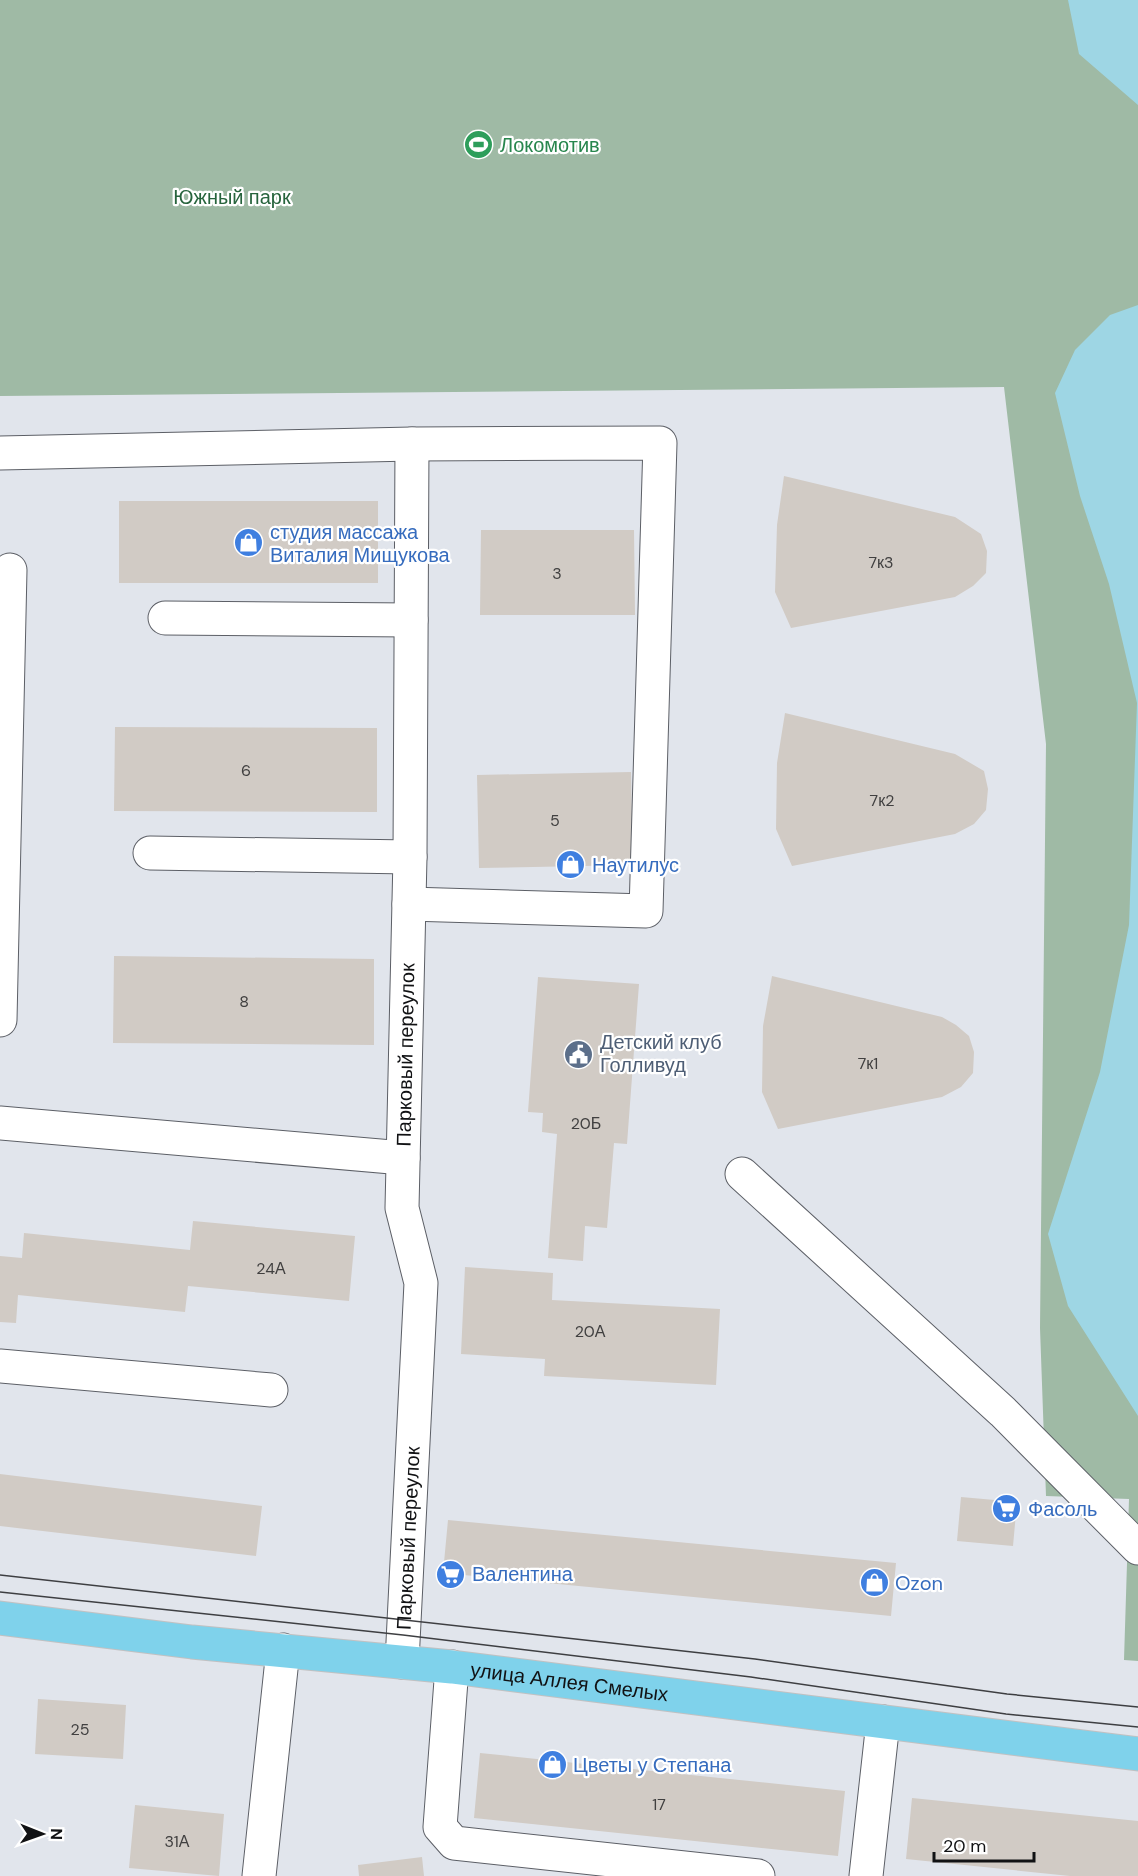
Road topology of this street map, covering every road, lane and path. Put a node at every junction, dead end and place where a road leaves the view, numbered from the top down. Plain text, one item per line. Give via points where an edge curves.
1 (412, 444) junction
2 (0, 453) edge
3 (10, 570) dead end
4 (165, 618) dead end
5 (411, 620) junction
6 (150, 853) dead end
7 (410, 857) junction
8 (409, 904) junction
9 (0, 1020) edge
10 (0, 1123) edge
11 (403, 1158) junction
12 (742, 1174) dead end
13 (0, 1366) edge
14 (271, 1390) dead end
15 (1138, 1548) edge
16 (0, 1618) edge
17 (283, 1650) junction
18 (402, 1662) junction
19 (452, 1667) junction
20 (883, 1722) junction
21 (1138, 1754) edge
22 (259, 1876) edge
23 (758, 1876) edge
24 (866, 1876) edge

1 - 2 street
1 - 5 street, Парковый переулок
1 - 8 street via 660,443 646,911
3 - 9 street
4 - 5 street
5 - 7 street, Парковый переулок
6 - 7 street
7 - 8 street, Парковый переулок
8 - 11 street, Парковый переулок
10 - 11 street
11 - 18 street, Парковый переулок via 402,1208 421,1283
12 - 15 street via 1003,1412
13 - 14 street
16 - 17 main road, улица Аллея Смелых
17 - 18 main road, улица Аллея Смелых
17 - 22 street
18 - 19 main road, улица Аллея Смелых
19 - 20 main road, улица Аллея Смелых
19 - 23 street via 440,1827 454,1844
20 - 21 main road, улица Аллея Смелых
20 - 24 street

